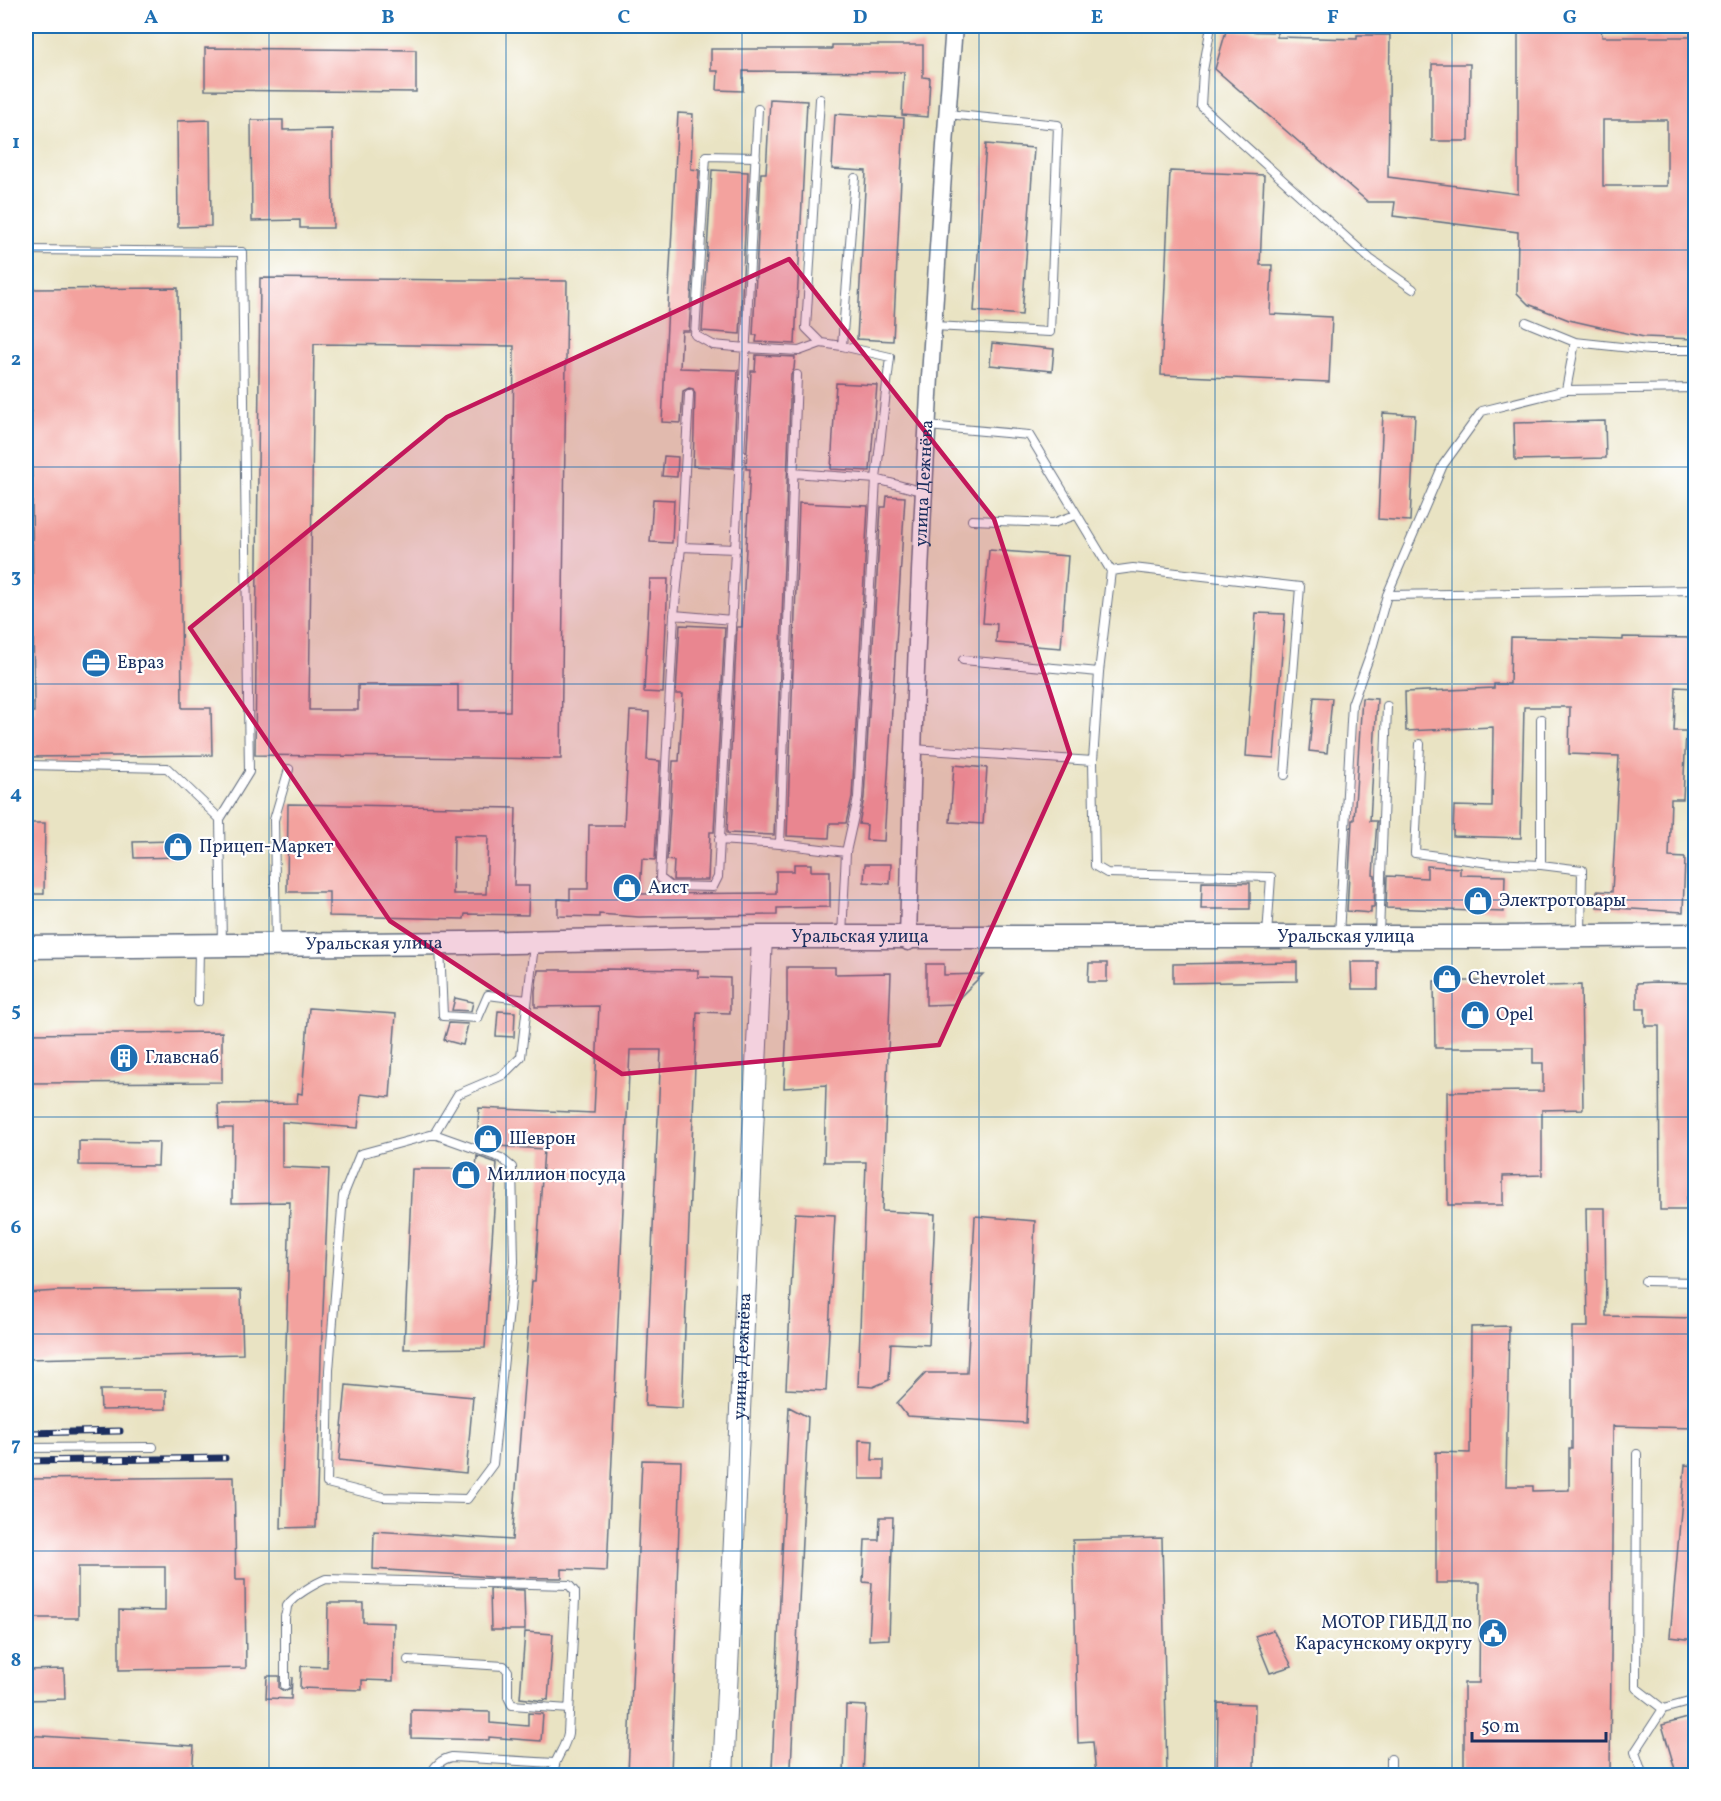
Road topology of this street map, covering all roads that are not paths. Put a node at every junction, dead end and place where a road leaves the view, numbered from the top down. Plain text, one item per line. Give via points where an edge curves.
1 (954, 26) edge
2 (1211, 26) edge
3 (820, 99) dead end
4 (758, 109) dead end
5 (947, 114) junction
6 (756, 157) junction
7 (855, 178) dead end
8 (26, 250) edge
9 (1413, 289) dead end
10 (1526, 322) dead end
11 (934, 326) junction
12 (1575, 342) junction
13 (821, 344) junction
14 (842, 346) junction
15 (746, 348) junction
16 (1695, 350) edge
17 (797, 375) dead end
18 (1695, 388) edge
19 (1566, 390) junction
20 (689, 394) dead end
21 (928, 426) junction
22 (793, 473) junction
23 (876, 479) junction
24 (924, 492) junction
25 (1076, 514) junction
26 (972, 520) dead end
27 (681, 547) junction
28 (736, 549) junction
29 (1111, 571) junction
30 (1695, 590) edge
31 (1387, 595) junction
32 (674, 615) junction
33 (732, 620) junction
34 (963, 660) dead end
35 (1099, 672) junction
36 (1387, 706) dead end
37 (1541, 719) dead end
38 (1420, 744) dead end
39 (912, 749) junction
40 (1093, 761) junction
41 (26, 765) edge
42 (289, 769) dead end
43 (1285, 775) dead end
44 (220, 819) junction
45 (719, 840) junction
46 (780, 844) junction
47 (846, 852) junction
48 (1541, 865) junction
49 (1695, 935) edge
50 (842, 937) junction
51 (908, 939) junction
52 (1339, 939) junction
53 (1379, 939) junction
54 (762, 940) junction
55 (1267, 940) junction
56 (1580, 940) junction
57 (1695, 942) edge
58 (276, 945) junction
59 (534, 945) junction
60 (440, 946) junction
61 (222, 947) junction
62 (26, 949) edge
63 (199, 949) junction
64 (527, 1000) junction
65 (198, 1002) dead end
66 (434, 1134) junction
67 (1645, 1281) dead end
68 (1695, 1282) edge
69 (153, 1447) dead end
70 (26, 1448) edge
71 (1637, 1454) dead end
72 (408, 1660) dead end
73 (285, 1685) dead end
74 (1695, 1700) edge
75 (569, 1709) junction
76 (1663, 1709) junction
77 (1391, 1759) dead end
78 (554, 1763) junction
79 (431, 1776) edge
80 (553, 1776) edge
81 (723, 1776) edge
82 (1391, 1776) edge
83 (1643, 1776) edge

1 - 5 street, улица Дежнёва
2 - 9 lane via 1201,106 1370,259
3 - 13 lane via 806,328
4 - 6 lane
5 - 11 street, улица Дежнёва
5 - 11 lane via 1058,125 1050,332
6 - 15 lane
6 - 15 lane via 706,156 695,335 713,345
7 - 14 lane
8 - 44 lane via 242,252 249,772
10 - 12 lane
11 - 21 street, улица Дежнёва
12 - 16 lane via 1649,350
12 - 19 lane
13 - 14 lane
13 - 15 lane via 799,351
14 - 23 lane via 890,357
15 - 28 lane
17 - 22 lane
18 - 19 lane
19 - 31 lane via 1482,411 1443,465
20 - 27 lane
21 - 24 street, улица Дежнёва
21 - 25 lane via 1029,435
22 - 23 lane
22 - 46 lane
23 - 24 lane
23 - 47 lane via 858,798
24 - 39 street, улица Дежнёва
25 - 26 lane via 1053,523
25 - 29 lane
27 - 28 lane
27 - 32 lane
28 - 33 lane
29 - 35 lane
29 - 43 lane via 1133,568 1300,587
30 - 31 lane
31 - 52 lane via 1352,704
32 - 33 lane
32 - 45 lane via 660,878 670,886 713,887 718,877
33 - 45 lane
34 - 35 lane
35 - 40 lane
36 - 53 lane
37 - 48 lane
38 - 48 lane via 1415,853
39 - 40 lane
39 - 51 street, улица Дежнёва
40 - 55 lane via 1095,866 1107,873 1271,877
41 - 44 lane via 167,768
42 - 58 lane via 274,820
44 - 61 lane
45 - 46 lane
46 - 47 lane
47 - 50 lane
48 - 56 lane via 1582,870
49 - 56 main road, Уральская улица
50 - 51 main road, Уральская улица
50 - 54 main road, Уральская улица
51 - 54 main road, Уральская улица
51 - 55 main road, Уральская улица
52 - 53 main road, Уральская улица
52 - 55 main road, Уральская улица
53 - 56 main road, Уральская улица
54 - 58 main road, Уральская улица
54 - 59 main road, Уральская улица
54 - 81 street, улица Дежнёва
56 - 57 main road, Уральская улица
58 - 61 main road, Уральская улица
59 - 60 main road, Уральская улица
59 - 64 lane
60 - 61 main road, Уральская улица
60 - 64 lane via 443,1017 478,1018 488,995
61 - 62 main road, Уральская улица
61 - 63 main road, Уральская улица
62 - 63 main road, Уральская улица
63 - 65 lane
64 - 66 lane via 521,1057 503,1075 458,1094
66 - 66 lane via 360,1154 343,1196 329,1370 327,1483 384,1497 467,1498 493,1464 514,1262 512,1167 501,1158
67 - 68 lane
69 - 70 lane
71 - 76 lane via 1636,1688
72 - 75 lane via 504,1666 512,1705
73 - 75 lane via 287,1606 326,1579 561,1583 575,1592
74 - 76 lane
75 - 78 lane via 567,1741
76 - 83 lane via 1635,1752
77 - 82 lane
78 - 79 lane via 452,1757 442,1761
78 - 80 lane

